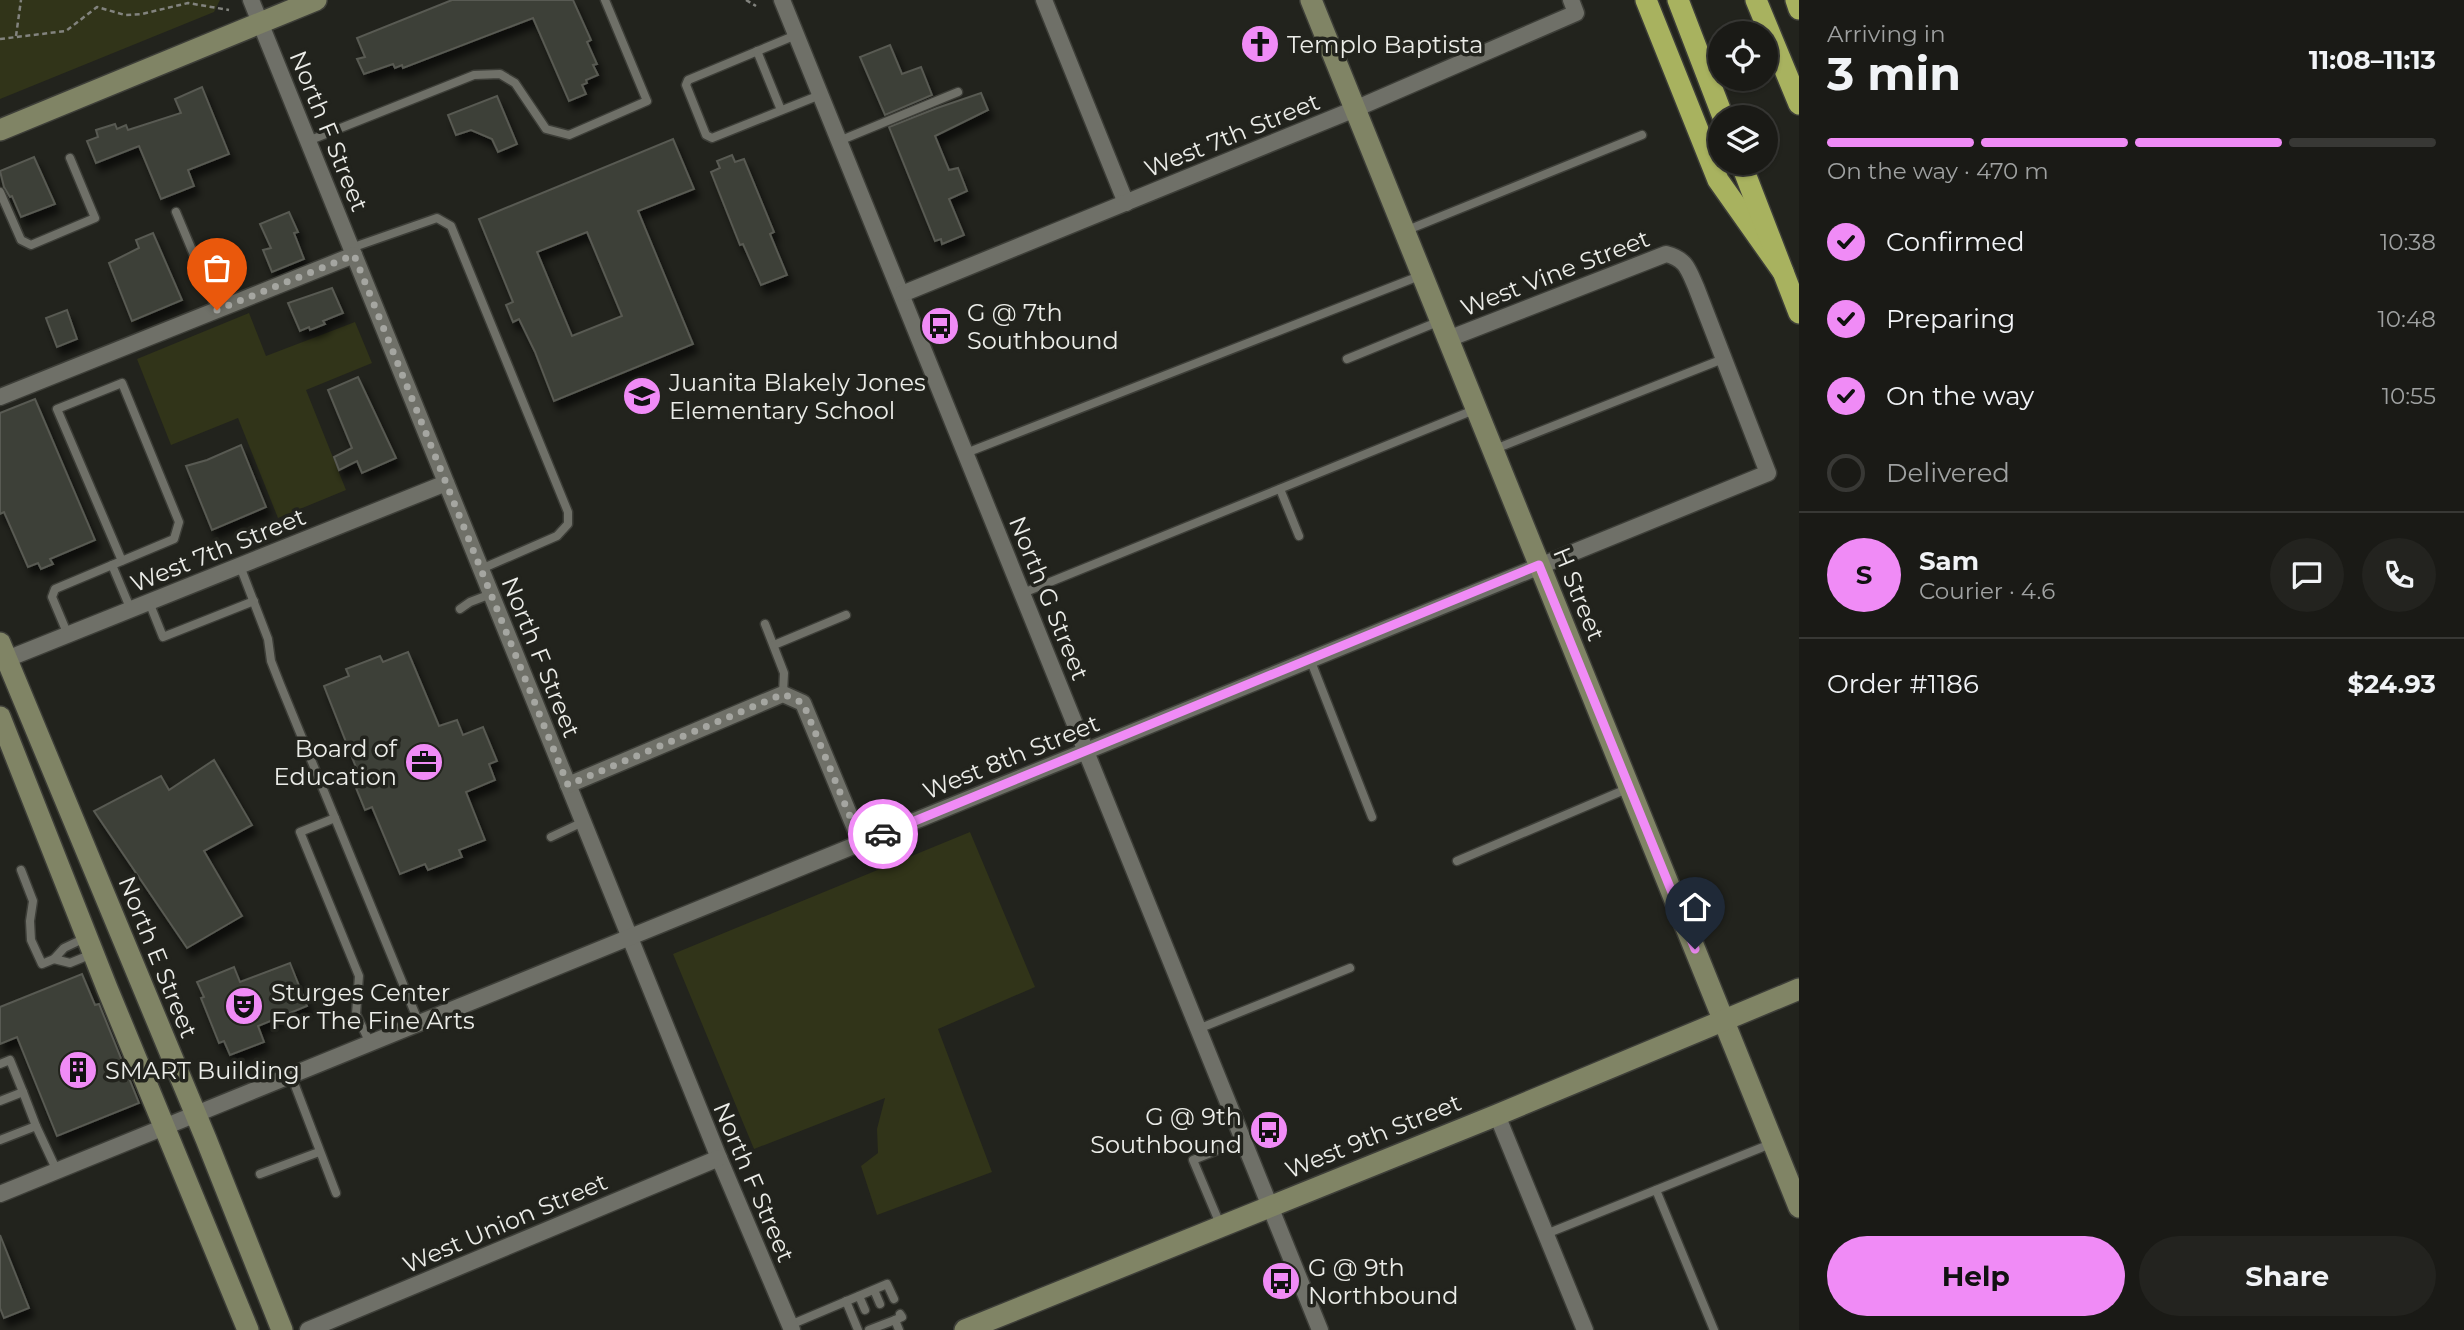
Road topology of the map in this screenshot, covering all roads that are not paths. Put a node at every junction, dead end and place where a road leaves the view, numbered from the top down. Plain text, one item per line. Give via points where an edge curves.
1 (251, 0) edge
2 (316, 0) edge
3 (605, 0) edge
4 (782, 0) edge
5 (1044, 0) edge
6 (1311, 0) edge
7 (1646, 0) edge
8 (1678, 0) edge
9 (1756, 0) edge
10 (1796, 0) edge
11 (1573, 6) edge
12 (1799, 9) edge
13 (260, 23) junction
14 (796, 35) junction
15 (757, 51) junction
16 (958, 92) dead end
17 (820, 95) junction
18 (1799, 104) edge
19 (1718, 105) edge
20 (1355, 109) junction
21 (781, 110) junction
22 (0, 130) edge
23 (1642, 135) dead end
24 (308, 141) junction
25 (839, 141) junction
26 (70, 158) dead end
27 (1746, 175) edge
28 (0, 192) edge
29 (1126, 203) junction
30 (176, 212) dead end
31 (1404, 231) junction
32 (353, 251) junction
33 (1783, 272) junction
34 (1422, 275) junction
35 (902, 294) junction
36 (217, 310) junction
37 (1799, 313) edge
38 (1444, 330) junction
39 (1346, 359) dead end
40 (1723, 359) junction
41 (0, 397) edge
42 (1476, 410) junction
43 (1493, 450) junction
44 (967, 453) junction
45 (446, 483) junction
46 (1280, 489) junction
47 (1299, 536) dead end
48 (122, 561) junction
49 (112, 565) junction
50 (1539, 565) junction
51 (240, 566) junction
52 (481, 569) junction
53 (1023, 593) junction
54 (491, 594) junction
55 (254, 601) junction
56 (149, 602) junction
57 (460, 609) dead end
58 (131, 610) junction
59 (846, 615) dead end
60 (765, 624) dead end
61 (68, 635) junction
62 (774, 645) junction
63 (3, 651) edge
64 (1310, 659) junction
65 (783, 694) junction
66 (0, 717) edge
67 (1085, 751) junction
68 (568, 785) junction
69 (1629, 788) junction
70 (1372, 817) dead end
71 (335, 818) junction
72 (583, 822) junction
73 (551, 837) dead end
74 (861, 843) junction
75 (1457, 861) dead end
76 (22, 870) dead end
77 (629, 937) junction
78 (91, 945) junction
79 (54, 959) junction
80 (1350, 968) dead end
81 (1799, 989) edge
82 (1723, 1020) junction
83 (419, 1023) junction
84 (1198, 1029) junction
85 (370, 1043) junction
86 (0, 1064) edge
87 (291, 1075) junction
88 (23, 1091) junction
89 (0, 1101) edge
90 (195, 1114) junction
91 (1497, 1115) junction
92 (36, 1126) junction
93 (165, 1127) junction
94 (0, 1140) edge
95 (1243, 1140) junction
96 (1773, 1143) junction
97 (320, 1152) junction
98 (719, 1158) junction
99 (57, 1171) junction
100 (260, 1174) dead end
101 (1657, 1190) junction
102 (336, 1193) dead end
103 (0, 1194) edge
104 (1269, 1207) junction
105 (1799, 1208) edge
106 (1220, 1226) junction
107 (1546, 1234) junction
108 (874, 1290) junction
109 (859, 1296) junction
110 (894, 1299) dead end
111 (846, 1301) junction
112 (880, 1304) dead end
113 (864, 1310) dead end
114 (791, 1327) edge
115 (870, 1328) edge
116 (248, 1330) edge
117 (282, 1330) edge
118 (308, 1330) edge
119 (859, 1330) edge
120 (899, 1330) edge
121 (965, 1330) edge
122 (1320, 1330) edge
123 (1585, 1330) edge
124 (1714, 1330) edge

1 - 13 street, North F Street
2 - 13 street
3 - 24 lane via 646,102 569,135 545,129 514,83 500,74 474,75
4 - 14 street, North G Street
5 - 29 street
6 - 20 street, H Street
7 - 33 highway via 1718,180
8 - 19 highway
9 - 18 highway
10 - 12 highway
11 - 20 street, West 7th Street
13 - 22 street
13 - 24 street, North F Street
14 - 15 lane
14 - 17 street, North G Street
15 - 21 lane
15 - 21 lane via 685,85 706,135 712,138
16 - 25 lane
17 - 21 lane
17 - 25 street, North G Street
20 - 29 street, West 7th Street
20 - 31 street, H Street
23 - 31 lane
24 - 32 street, North F Street
25 - 35 street, North G Street
26 - 28 lane via 95,218 31,245 21,240
27 - 33 highway
29 - 35 street, West 7th Street
30 - 36 lane
31 - 34 street, H Street
32 - 36 street
32 - 45 street, North F Street
32 - 52 lane via 437,218 451,226 568,512 568,523 557,536
33 - 37 highway
34 - 38 street, H Street
34 - 44 lane
35 - 44 street, North G Street
36 - 41 street
38 - 39 lane
38 - 40 street, West Vine Street via 1666,254 1680,257 1689,270
38 - 42 street, H Street
40 - 43 lane
40 - 50 street, West 8th Street via 1768,473
42 - 43 street, H Street
42 - 46 lane
43 - 50 street, H Street
44 - 53 street, North G Street
45 - 51 street, West 7th Street
45 - 52 street, North F Street
46 - 47 lane
46 - 53 lane
48 - 48 lane via 174,539 179,522 122,383 57,409
48 - 49 lane
49 - 58 lane
49 - 61 lane via 55,589 52,597
50 - 64 street, West 8th Street
50 - 69 street, H Street
51 - 55 lane
51 - 56 street, West 7th Street
52 - 54 street, North F Street
53 - 67 street, North G Street
54 - 57 lane
54 - 68 street, North F Street
55 - 56 lane via 163,637
55 - 71 lane via 271,661
56 - 58 street, West 7th Street
58 - 61 street, West 7th Street
59 - 62 lane
60 - 62 lane
61 - 63 street, West 7th Street
62 - 65 lane via 784,673
63 - 90 street, North E Street
64 - 67 street, West 8th Street
64 - 70 lane
65 - 68 street
65 - 74 street via 803,703
66 - 78 street
67 - 74 street, West 8th Street
67 - 84 street, North G Street
68 - 72 street, North F Street
69 - 75 lane
69 - 82 street, H Street
71 - 83 lane
71 - 85 lane via 300,832 359,976 356,1014
72 - 73 lane
72 - 77 street, North F Street
74 - 77 street, West 8th Street
76 - 79 lane via 33,901 31,940 41,964
77 - 83 street, West 8th Street
77 - 98 street, North F Street
78 - 79 lane via 64,948
78 - 79 lane via 70,963
78 - 93 street
80 - 84 lane
81 - 82 street, West 9th Street
82 - 91 street, West 9th Street
82 - 96 street, H Street
83 - 85 street, West 8th Street
84 - 95 street, North G Street
85 - 87 street, West 8th Street
86 - 88 lane via 10,1060
87 - 90 street, West 8th Street
87 - 97 lane
88 - 89 lane
88 - 92 lane
90 - 93 street, West 8th Street
90 - 117 street, North E Street
91 - 104 street, West 9th Street
91 - 107 street
92 - 94 lane
92 - 99 lane
93 - 99 street, West 8th Street
93 - 116 street
95 - 104 street, North G Street
95 - 106 lane via 1193,1160
96 - 101 lane
96 - 105 street, H Street
97 - 100 lane
97 - 102 lane
98 - 114 street, North F Street
98 - 118 street, West Union Street
99 - 103 street, West 8th Street
101 - 107 lane
101 - 124 lane
104 - 106 street, West 9th Street
104 - 122 street, North G Street
106 - 121 street, West 9th Street
107 - 123 street
108 - 109 lane
108 - 110 lane via 887,1284
108 - 112 lane
109 - 111 lane
109 - 113 lane
111 - 114 lane
111 - 119 lane
115 - 120 lane via 892,1319

